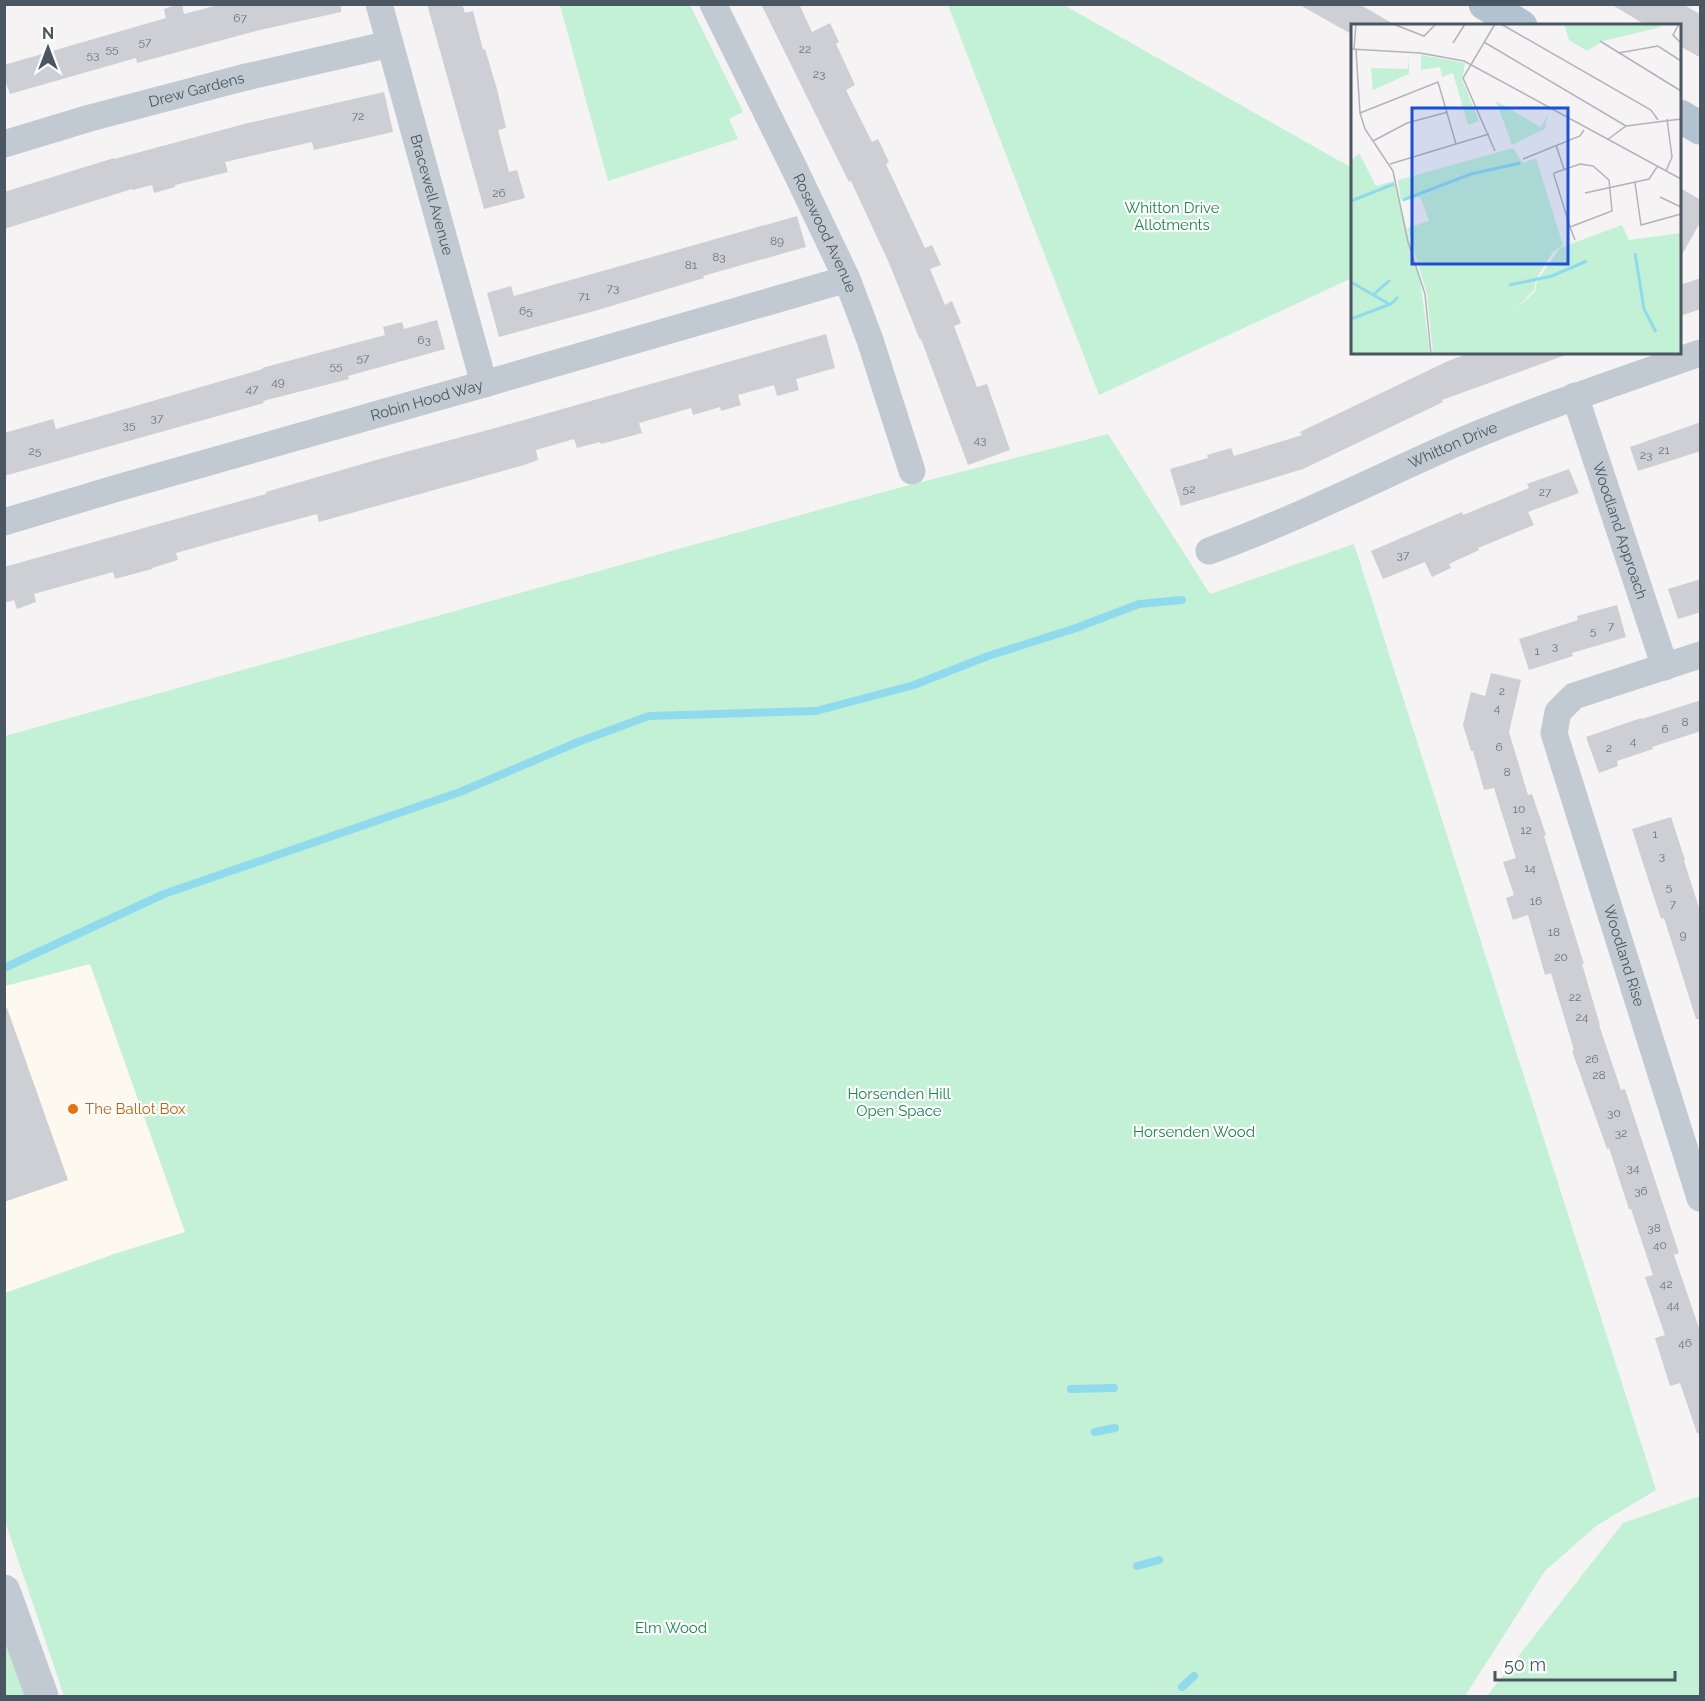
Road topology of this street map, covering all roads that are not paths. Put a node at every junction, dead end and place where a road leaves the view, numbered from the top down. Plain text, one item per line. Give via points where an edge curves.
1 (380, 4) edge
2 (713, 4) edge
3 (1485, 4) edge
4 (1518, 24) edge
5 (390, 44) junction
6 (1681, 117) edge
7 (1701, 128) edge
8 (4, 144) edge
9 (847, 279) junction
10 (1701, 353) edge
11 (484, 384) junction
12 (1575, 396) junction
13 (912, 471) dead end
14 (4, 522) edge
15 (1209, 551) dead end
16 (1701, 656) edge
17 (1665, 668) junction
18 (1701, 1198) edge
19 (4, 1591) edge
20 (42, 1696) edge

1 - 5 street, Bracewell Avenue
2 - 9 street, Rosewood Avenue
3 - 4 main road
5 - 8 street, Drew Gardens via 231,81
5 - 11 street, Bracewell Avenue
6 - 7 main road
9 - 11 street, Robin Hood Way
9 - 13 street, Rosewood Avenue
10 - 12 street, Whitton Drive
11 - 14 street, Robin Hood Way
12 - 15 street, Whitton Drive
12 - 17 street, Woodland Approach
16 - 17 street
17 - 18 street, Woodland Rise via 1574,696 1558,712 1554,733
19 - 20 street

